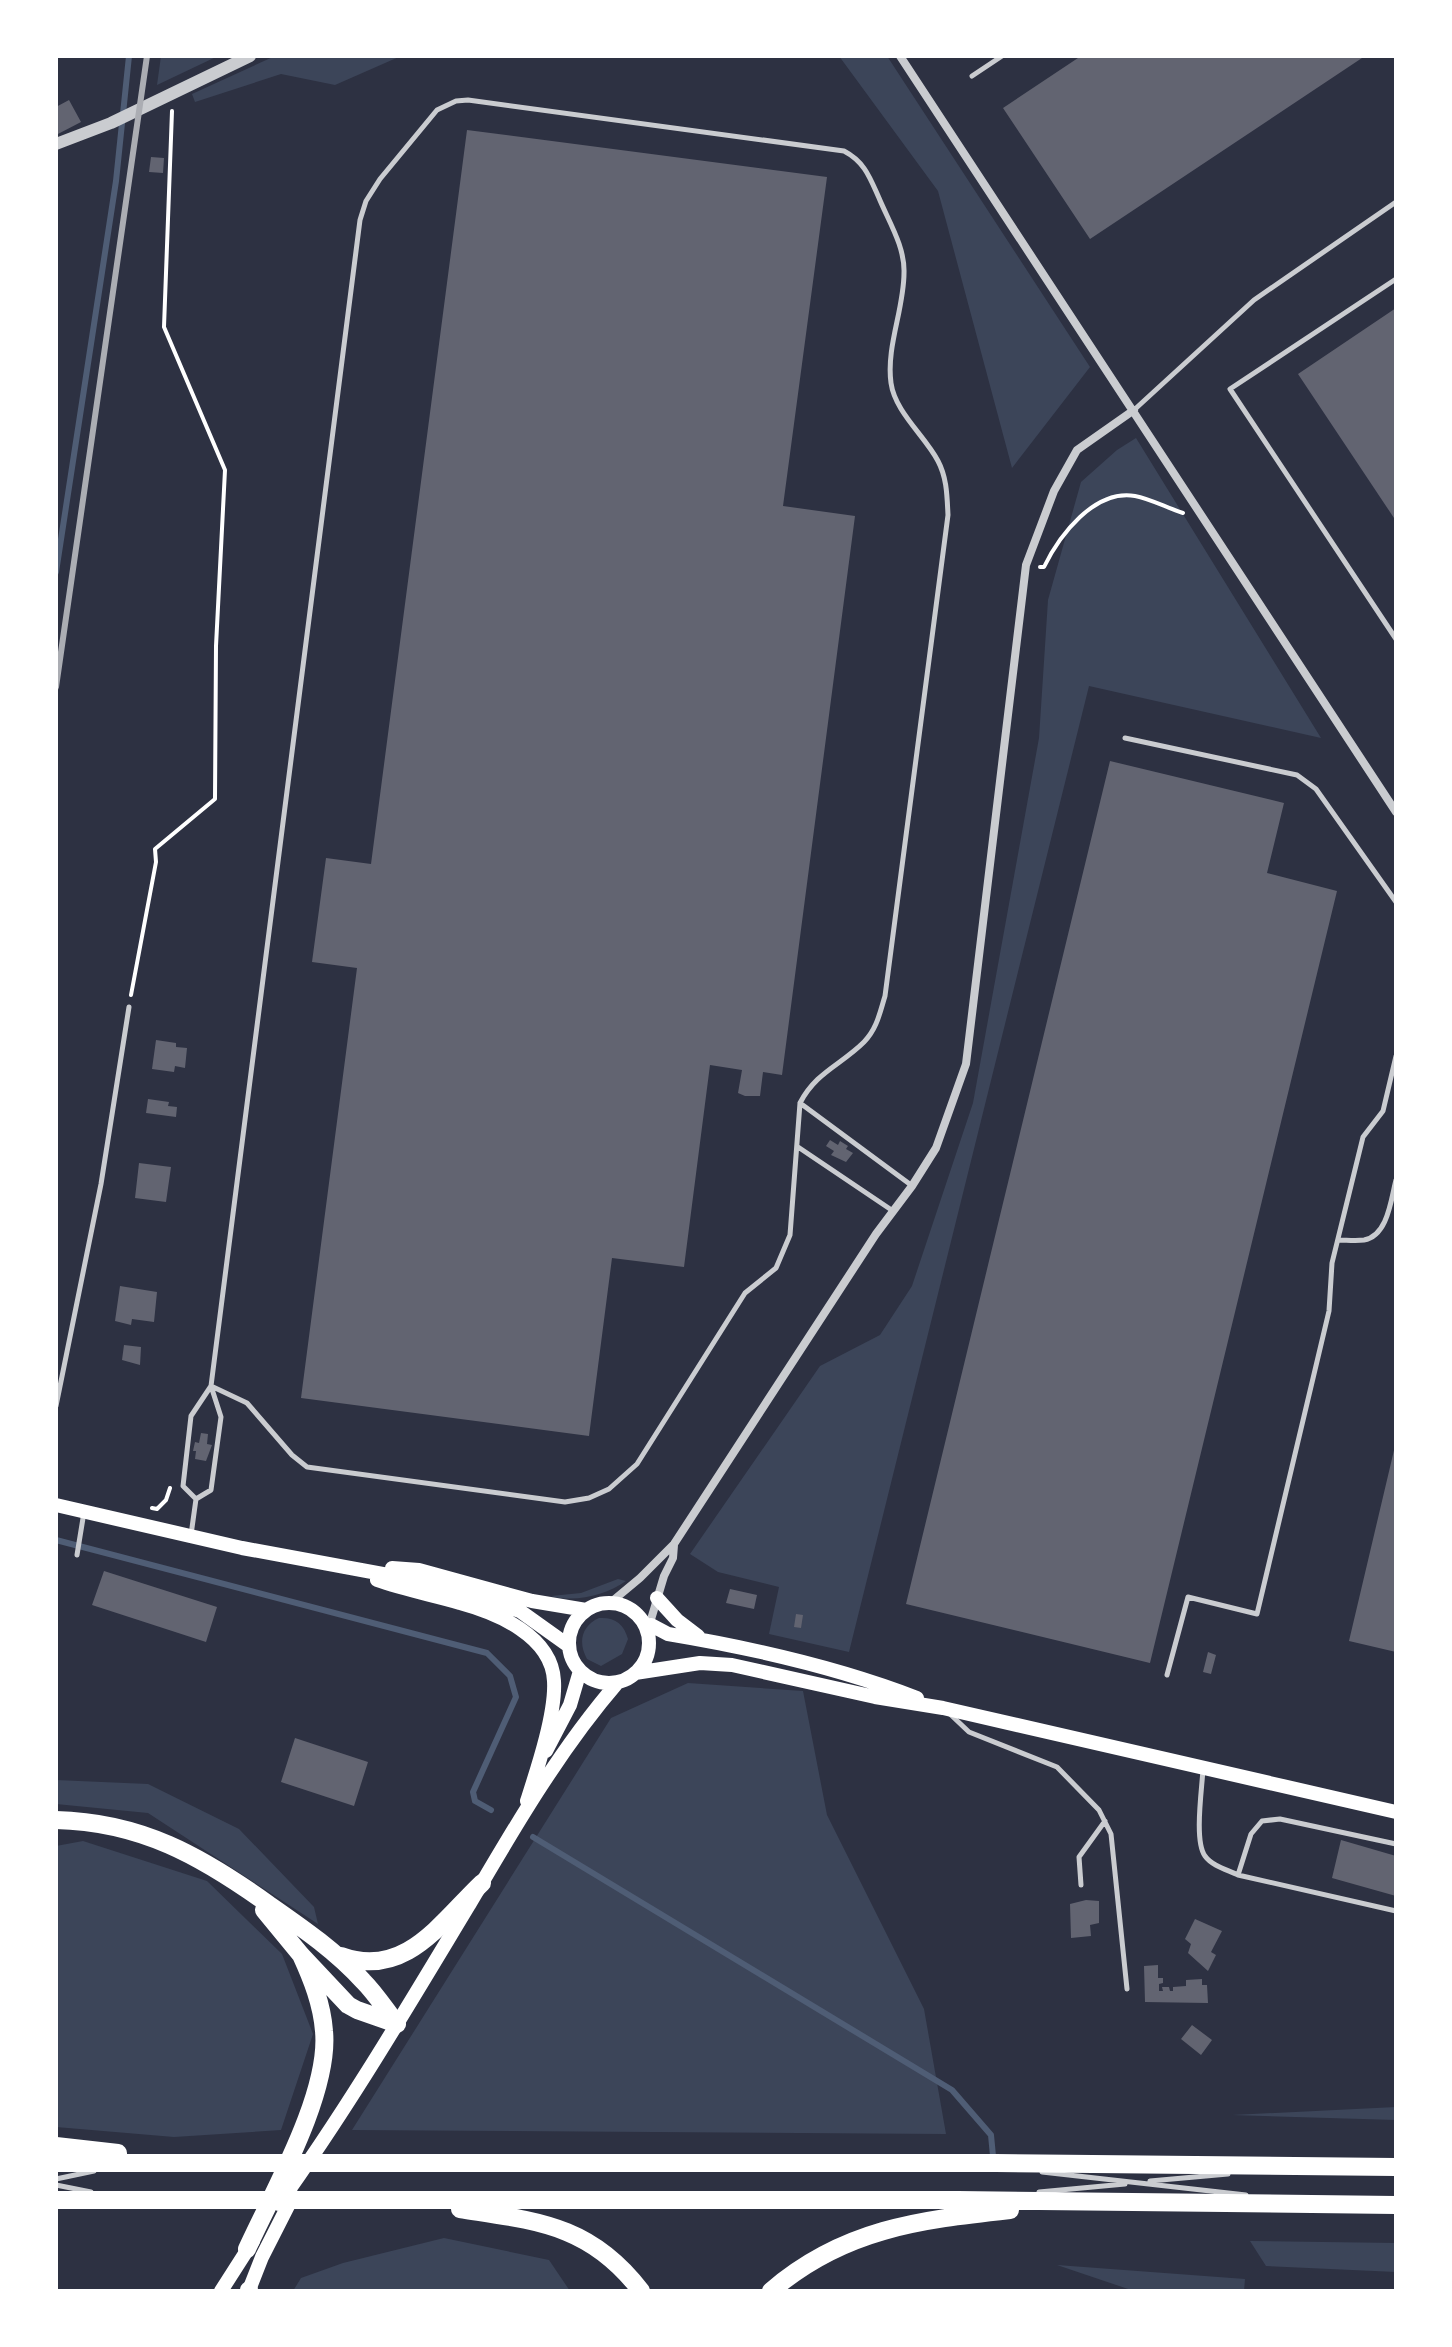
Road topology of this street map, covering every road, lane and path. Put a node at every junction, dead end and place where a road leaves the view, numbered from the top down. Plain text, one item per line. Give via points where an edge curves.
1 (250, 56) edge
2 (900, 56) edge
3 (1002, 56) edge
4 (972, 76) dead end
5 (172, 93) junction
6 (56, 144) edge
7 (1396, 202) edge
8 (1396, 279) edge
9 (1134, 410) junction
10 (1186, 514) dead end
11 (1040, 567) dead end
12 (1396, 639) edge
13 (1125, 738) dead end
14 (1396, 812) edge
15 (1396, 902) edge
16 (129, 1007) joint
17 (1396, 1056) edge
18 (800, 1103) junction
19 (798, 1147) junction
20 (1396, 1180) edge
21 (912, 1186) junction
22 (893, 1211) junction
23 (1338, 1240) junction
24 (211, 1386) junction
25 (56, 1406) edge
26 (172, 1481) dead end
27 (196, 1499) junction
28 (56, 1505) edge
29 (150, 1507) dead end
30 (84, 1511) junction
31 (191, 1536) junction
32 (674, 1544) junction
33 (78, 1552) dead end
34 (336, 1565) junction
35 (657, 1598) junction
36 (610, 1603) junction
37 (586, 1610) junction
38 (648, 1626) junction
39 (705, 1640) junction
40 (569, 1646) junction
41 (580, 1671) junction
42 (635, 1673) junction
43 (1167, 1675) dead end
44 (618, 1682) junction
45 (943, 1708) junction
46 (540, 1761) junction
47 (1203, 1768) junction
48 (1396, 1812) edge
49 (522, 1817) junction
50 (56, 1820) edge
51 (1105, 1821) junction
52 (1396, 1844) edge
53 (1238, 1875) junction
54 (482, 1883) junction
55 (1081, 1885) dead end
56 (244, 1887) junction
57 (1396, 1911) edge
58 (331, 1952) junction
59 (301, 1955) junction
60 (1127, 1989) dead end
61 (397, 2024) junction
62 (56, 2146) edge
63 (316, 2153) junction
64 (56, 2163) edge
65 (133, 2163) junction
66 (209, 2163) junction
67 (959, 2163) junction
68 (1319, 2165) junction
69 (1396, 2167) edge
70 (56, 2182) edge
71 (1137, 2183) junction
72 (56, 2200) edge
73 (131, 2200) junction
74 (398, 2200) junction
75 (958, 2200) junction
76 (1093, 2201) junction
77 (1319, 2203) junction
78 (1396, 2205) edge
79 (247, 2249) junction
80 (221, 2291) edge
81 (249, 2291) edge
82 (641, 2291) edge
83 (771, 2291) edge

1 - 5 street
2 - 9 street
3 - 4 lane
5 - 6 street
5 - 16 path via 164,327 225,470 215,799 155,849
7 - 9 lane via 1254,300
8 - 12 lane via 1230,389
9 - 14 street
9 - 21 street via 1077,450 1054,491 1026,565 966,1064 936,1148
10 - 11 path via 1134,496 1110,499 1066,531
13 - 15 lane via 1297,775 1316,789
16 - 25 lane via 101,1184
17 - 23 lane via 1383,1111 1363,1137
18 - 19 lane
18 - 21 lane
18 - 24 lane via 809,1087 865,1041 878,1022 885,996 948,515 939,462 891,385 904,274 899,243 869,173 844,151 468,100 447,104 380,179 360,220
19 - 22 lane
19 - 24 lane via 790,1235 776,1268 745,1293 637,1464 609,1489 589,1498 565,1502 307,1467 247,1403
20 - 23 lane via 1379,1232 1367,1239
21 - 22 street
22 - 32 street
23 - 43 lane via 1329,1311 1257,1614 1188,1597
24 - 27 lane via 221,1417 211,1490
24 - 27 lane via 191,1416 183,1486
26 - 29 path via 163,1505
27 - 31 lane
28 - 30 main road
30 - 31 main road
30 - 33 lane
31 - 34 main road
32 - 35 street
32 - 36 street
34 - 37 main road via 419,1570
34 - 40 main road via 508,1607
34 - 46 main road via 411,1592 460,1602 527,1634 545,1656 554,1680
35 - 38 street
35 - 39 main road
36 - 37 main road
36 - 38 main road via 630,1609
37 - 40 main road via 573,1625
38 - 39 main road
38 - 42 main road via 648,1651
39 - 45 main road via 883,1685
40 - 41 main road
41 - 44 main road via 595,1681
41 - 46 main road via 564,1719
42 - 44 main road
42 - 45 main road via 700,1663 732,1665
44 - 49 main road
45 - 47 main road
45 - 51 lane via 969,1732 1057,1767
46 - 49 main road
47 - 48 main road
47 - 53 lane via 1200,1842 1205,1857
49 - 54 main road
50 - 56 highway via 102,1824 156,1838 202,1859
51 - 55 lane via 1079,1857
51 - 60 lane via 1111,1834
52 - 53 lane via 1280,1819 1262,1821 1251,1834
53 - 57 lane
54 - 58 highway via 404,1955 369,1963
54 - 61 main road
56 - 58 highway
56 - 59 highway
58 - 61 highway
59 - 61 highway via 348,2005
59 - 79 highway via 323,2021 320,2076
61 - 63 main road
62 - 66 highway
63 - 79 main road
63 - 81 main road
64 - 65 highway
65 - 66 highway
65 - 70 lane
66 - 67 highway
67 - 68 highway
67 - 71 lane
68 - 69 highway
68 - 71 lane
70 - 73 lane
71 - 75 lane
71 - 77 lane
72 - 73 highway
73 - 74 highway
74 - 75 highway
74 - 82 highway via 554,2225 600,2250
75 - 76 highway
76 - 77 highway
76 - 83 highway via 923,2220 879,2231 816,2258
77 - 78 highway
79 - 80 main road

